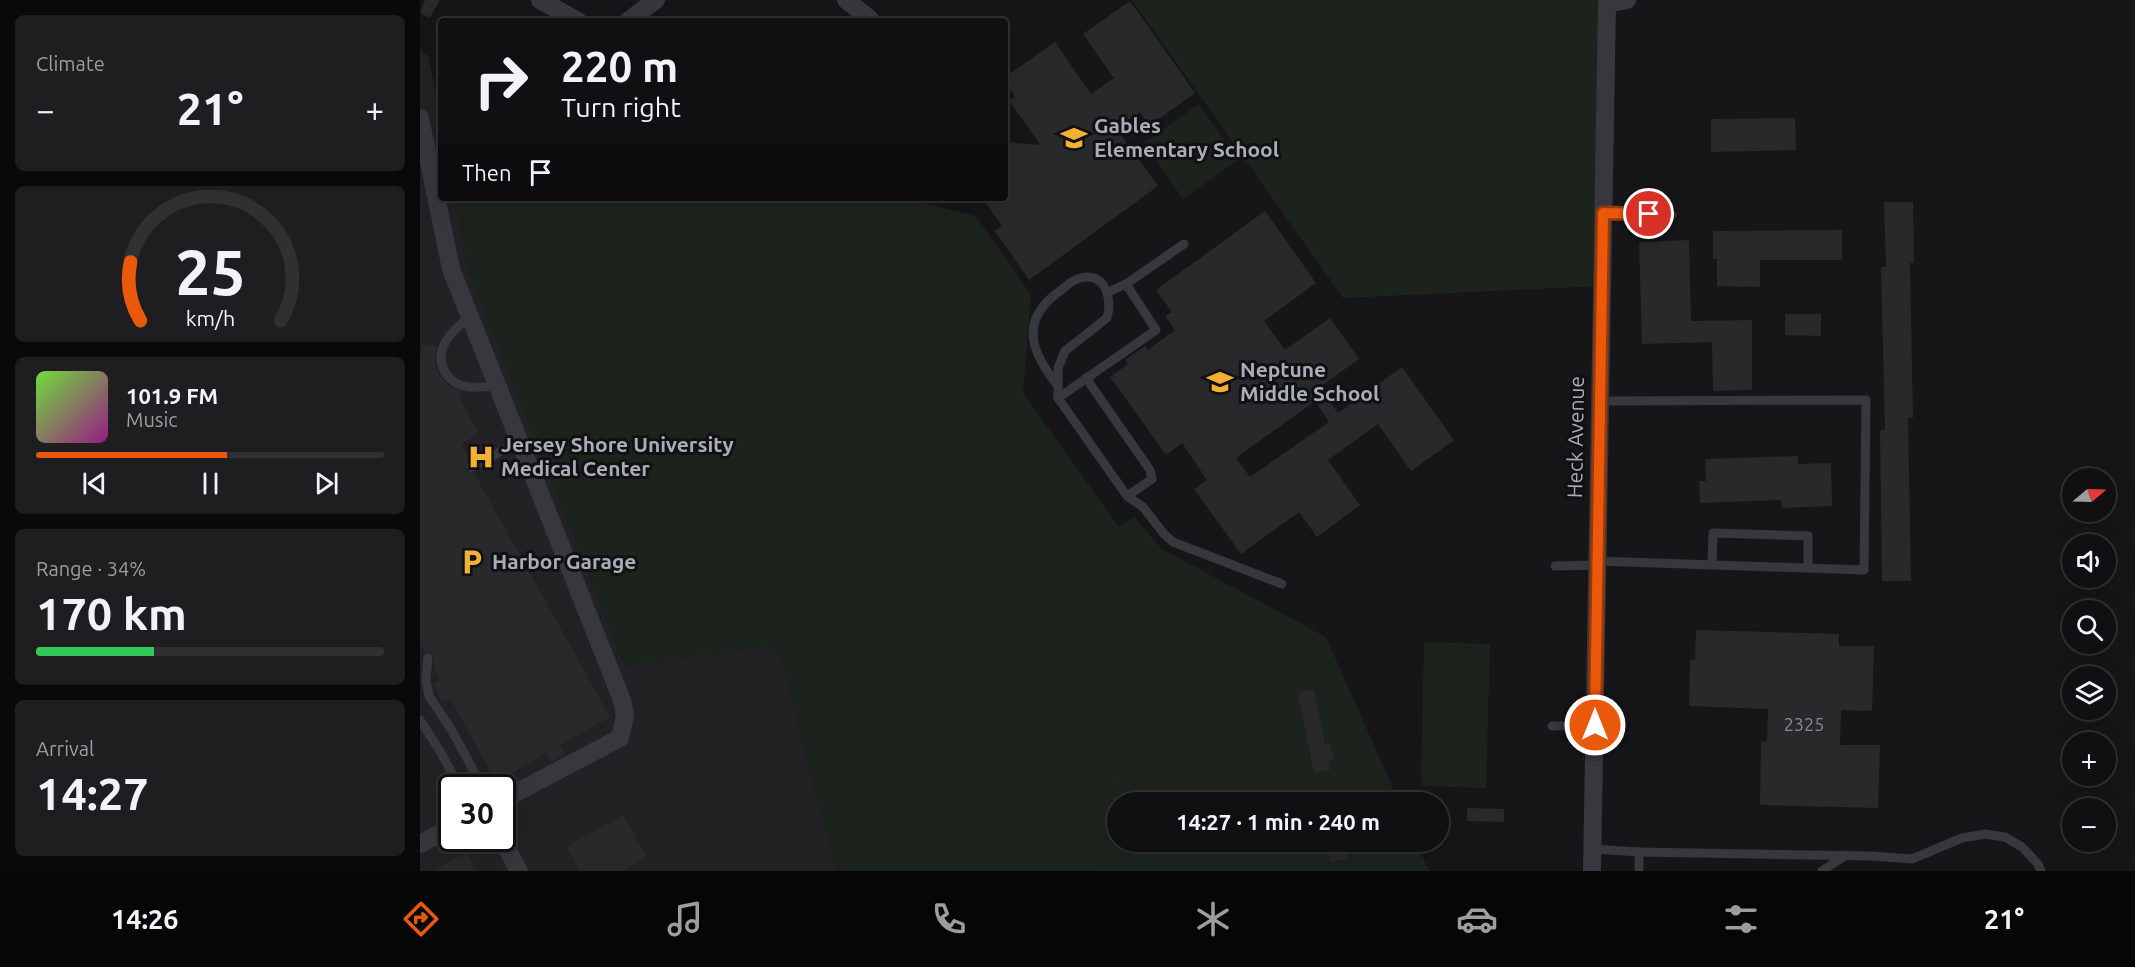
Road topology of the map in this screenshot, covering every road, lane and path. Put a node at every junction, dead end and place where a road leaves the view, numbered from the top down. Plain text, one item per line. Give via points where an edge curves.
1 (540, 0) edge
2 (656, 0) edge
3 (846, 0) edge
4 (1627, 0) edge
5 (1607, 2) edge
6 (573, 18) edge
7 (632, 18) edge
8 (869, 18) edge
9 (420, 118) edge
10 (1603, 213) junction
11 (1672, 215) dead end
12 (1184, 243) dead end
13 (1126, 284) junction
14 (1108, 292) junction
15 (469, 317) junction
16 (1086, 378) junction
17 (497, 386) junction
18 (1058, 386) junction
19 (1058, 398) junction
20 (1599, 401) junction
21 (519, 442) junction
22 (471, 467) dead end
23 (1127, 496) junction
24 (1596, 563) junction
25 (1712, 565) junction
26 (1555, 566) dead end
27 (1808, 568) junction
28 (1282, 584) dead end
29 (428, 658) dead end
30 (420, 720) edge
31 (1595, 725) junction
32 (1552, 726) dead end
33 (452, 774) edge
34 (475, 774) edge
35 (516, 793) edge
36 (438, 834) edge
37 (420, 844) edge
38 (1593, 849) junction
39 (509, 852) edge
40 (1639, 852) junction
41 (1846, 855) junction
42 (1912, 859) junction
43 (519, 871) edge
44 (1592, 871) edge
45 (1639, 871) edge
46 (1822, 871) edge
47 (1914, 871) edge
48 (2041, 871) edge

1 - 6 street
2 - 7 street
3 - 8 street
4 - 5 street
5 - 10 street, Heck Avenue
9 - 15 street via 448,262
10 - 11 lane
10 - 20 street, Heck Avenue
12 - 13 lane
13 - 14 lane
13 - 16 lane via 1156,330
14 - 18 lane via 1107,318 1065,351 1058,368
14 - 18 lane via 1097,280 1082,277 1042,306 1035,320 1034,345 1043,367
15 - 17 street
15 - 17 lane via 447,339 441,351 443,368 458,384
16 - 19 lane
16 - 23 lane via 1150,470 1152,479
17 - 21 street
18 - 19 lane
19 - 23 lane
20 - 24 street, Heck Avenue
20 - 27 lane via 1866,400 1864,570
21 - 22 lane
21 - 35 street via 626,715 620,738
23 - 28 lane via 1143,507 1173,542
24 - 25 lane
24 - 26 lane
24 - 31 street, Heck Avenue
25 - 27 lane
25 - 27 lane via 1713,533 1808,536
29 - 34 lane via 429,696
30 - 33 lane
31 - 32 lane
31 - 38 street, Heck Avenue
36 - 37 street
38 - 40 lane
38 - 44 street, Heck Avenue
39 - 43 street
40 - 41 lane
40 - 45 lane
41 - 42 lane
41 - 46 lane
42 - 47 lane
42 - 48 lane via 1962,838 1985,834 2005,837 2022,847

